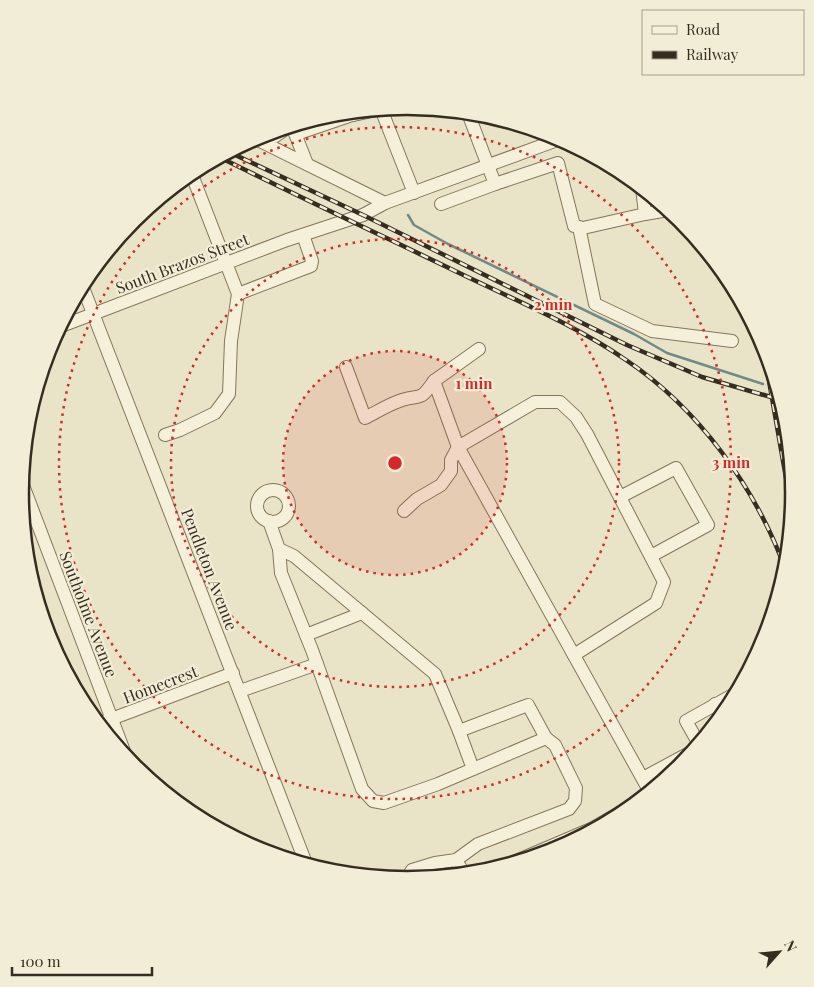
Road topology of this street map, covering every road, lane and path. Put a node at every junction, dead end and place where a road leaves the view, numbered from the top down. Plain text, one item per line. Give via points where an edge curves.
1 (384, 116) edge
2 (471, 121) edge
3 (294, 133) edge
4 (264, 143) edge
5 (548, 143) edge
6 (558, 147) edge
7 (558, 163) junction
8 (307, 164) junction
9 (488, 165) junction
10 (194, 181) edge
11 (495, 184) junction
12 (414, 193) junction
13 (643, 198) edge
14 (385, 203) junction
15 (441, 204) dead end
16 (659, 212) edge
17 (645, 214) junction
18 (580, 227) junction
19 (303, 236) junction
20 (288, 240) junction
21 (227, 264) junction
22 (86, 293) edge
23 (238, 294) junction
24 (94, 314) junction
25 (69, 323) edge
26 (732, 341) dead end
27 (479, 348) dead end
28 (346, 367) dead end
29 (434, 381) junction
30 (165, 435) dead end
31 (458, 447) junction
32 (620, 497) junction
33 (29, 502) edge
34 (404, 511) dead end
35 (269, 522) dead end
36 (279, 549) junction
37 (651, 556) junction
38 (362, 613) junction
39 (306, 635) junction
40 (574, 655) junction
41 (317, 664) junction
42 (233, 673) junction
43 (240, 691) junction
44 (725, 699) edge
45 (715, 704) junction
46 (718, 709) edge
47 (112, 719) junction
48 (105, 721) edge
49 (459, 731) junction
50 (546, 738) junction
51 (695, 738) edge
52 (119, 739) edge
53 (673, 762) edge
54 (473, 769) junction
55 (643, 778) junction
56 (647, 786) edge
57 (304, 857) edge
58 (456, 860) junction
59 (460, 868) edge
60 (411, 872) edge

1 - 12 street
2 - 9 street
3 - 8 street
4 - 8 street
5 - 9 street, South Brazos Street
6 - 7 street
7 - 11 street
7 - 18 street via 574,226
8 - 14 street
9 - 11 street
9 - 12 street, South Brazos Street
10 - 21 street
11 - 15 street
12 - 14 street, South Brazos Street
13 - 17 street
14 - 19 street, South Brazos Street via 363,215
14 - 20 street, South Brazos Street via 371,203 304,228
16 - 17 street
17 - 18 street
18 - 26 street via 595,304 652,331
19 - 20 street, South Brazos Street
19 - 23 street via 311,266
20 - 21 street, South Brazos Street
21 - 23 street
21 - 24 street, South Brazos Street
22 - 24 street, Pendleton Avenue
23 - 30 street via 231,340 229,394 215,413
24 - 25 street, South Brazos Street
24 - 42 street, Pendleton Avenue
27 - 29 street
28 - 29 street via 365,418 402,400 416,399
29 - 31 street
31 - 32 street via 535,402 560,402 576,417 587,434
31 - 34 street via 451,471 441,485
31 - 40 street
32 - 37 street
32 - 37 street via 676,468 708,525
33 - 47 street, Southolme Avenue
35 - 36 street
36 - 38 street via 294,556
36 - 39 street via 281,573
37 - 40 street via 664,582 656,603
38 - 39 street
38 - 49 street via 435,674
39 - 41 street
40 - 55 street
41 - 43 street
41 - 54 street via 362,788 373,801 384,803
42 - 43 street, Pendleton Avenue
42 - 47 street, Homecrest
43 - 57 street, Pendleton Avenue
44 - 45 street
45 - 46 street
45 - 51 street via 686,721
47 - 48 street, Homecrest
47 - 52 street, Southolme Avenue
49 - 50 street via 528,705
49 - 54 street
50 - 54 street
50 - 58 street via 555,744 576,788 575,801 569,809 478,844
53 - 55 street
55 - 56 street
58 - 59 street
58 - 60 street

